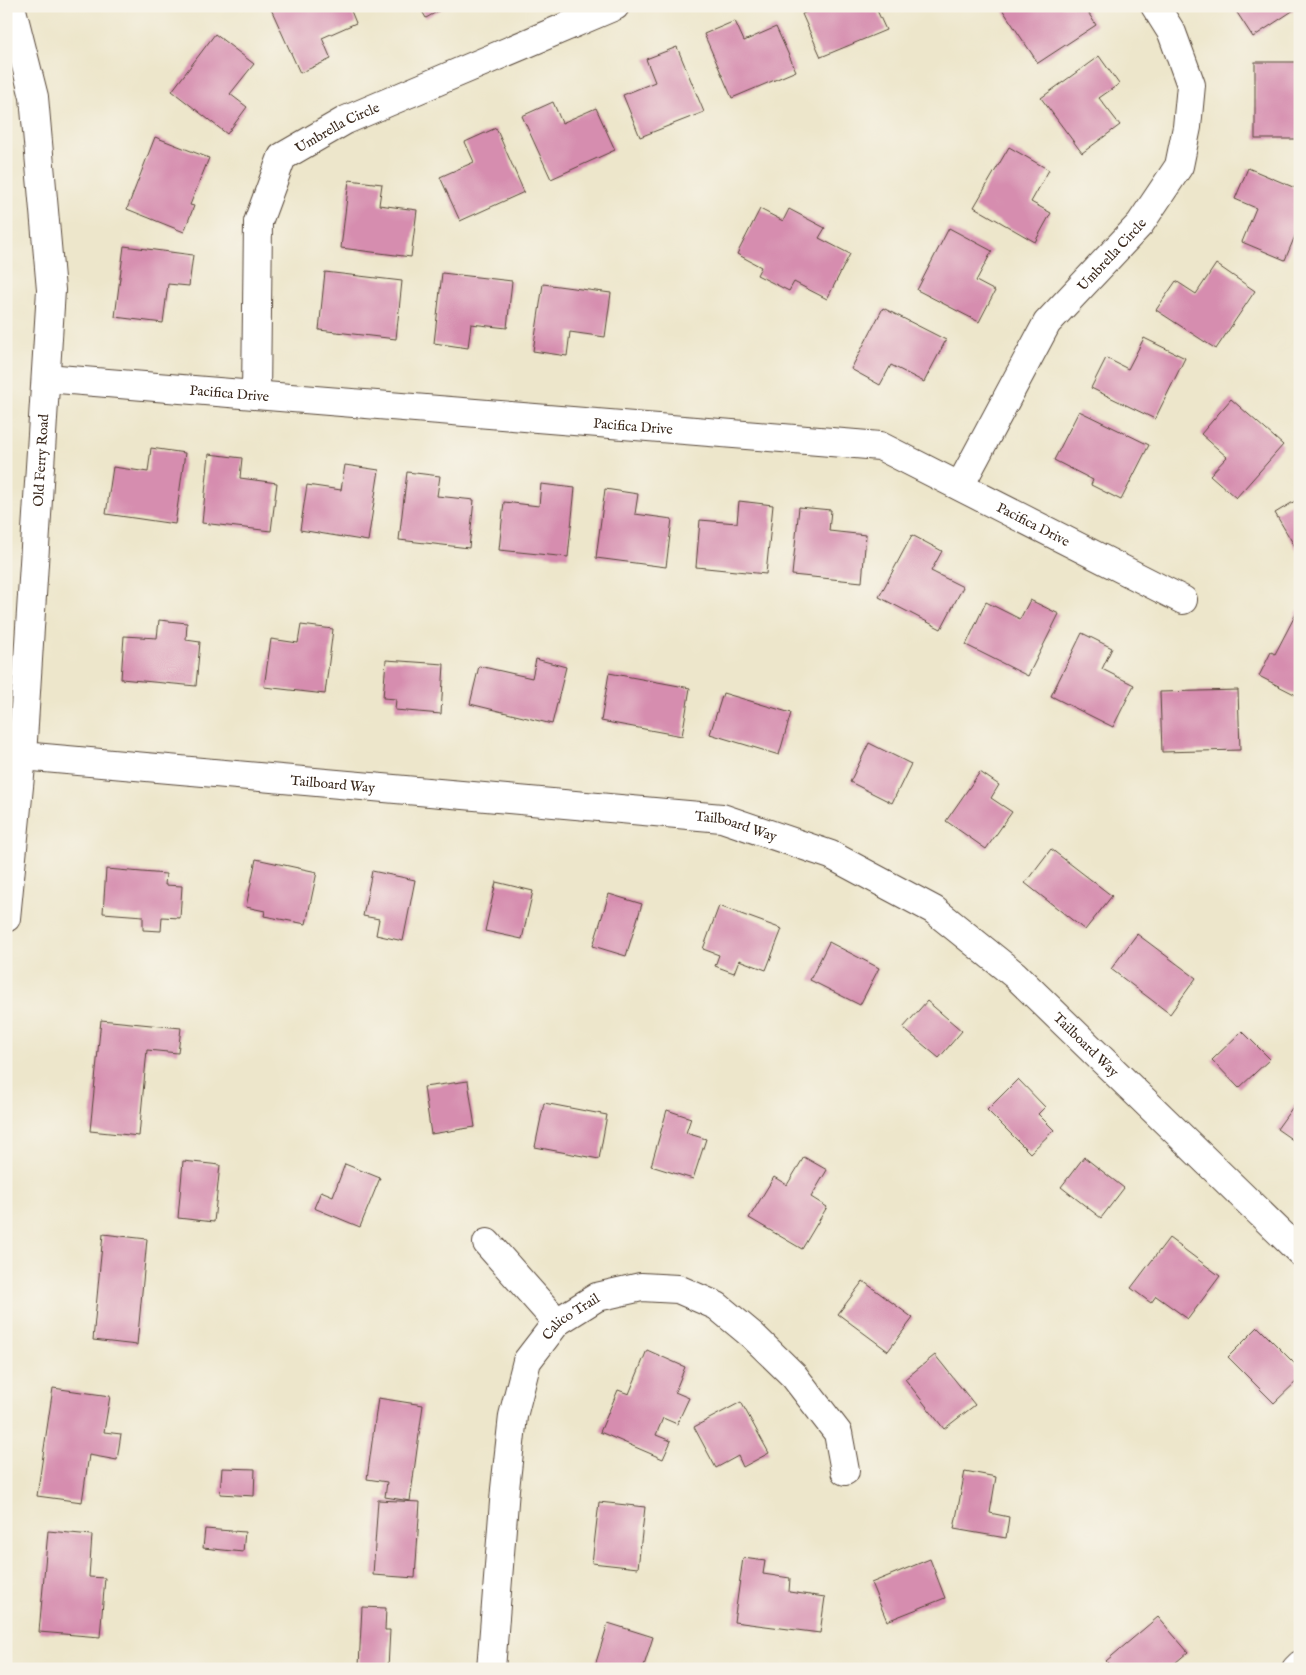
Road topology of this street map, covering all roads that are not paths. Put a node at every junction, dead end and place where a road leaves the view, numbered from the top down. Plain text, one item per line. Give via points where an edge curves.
1 (11, 6) edge
2 (615, 6) edge
3 (1155, 6) edge
4 (46, 378) junction
5 (256, 395) junction
6 (960, 486) junction
7 (1183, 600) dead end
8 (22, 756) junction
9 (6, 918) edge
10 (487, 1243) dead end
11 (1300, 1252) edge
12 (557, 1322) junction
13 (845, 1471) dead end
14 (1300, 1665) edge
15 (491, 1669) edge
16 (1296, 1669) edge

1 - 4 street, Old Ferry Road via 34,97 51,290
2 - 5 street, Umbrella Circle via 346,120 282,157 258,222
3 - 6 street, Umbrella Circle via 1172,33 1191,86 1179,166 1140,224 1047,323
4 - 5 street, Pacifica Drive
4 - 8 street, Old Ferry Road
5 - 6 street, Pacifica Drive via 880,446
6 - 7 street, Pacifica Drive
8 - 9 street, Old Ferry Road
8 - 11 street, Tailboard Way via 722,818 831,855 934,910 1015,975
10 - 12 street
12 - 13 street, Calico Trail via 596,1297 641,1287 678,1289 717,1306 794,1376 838,1433
12 - 15 street, Calico Trail via 527,1360 513,1416
14 - 16 street

